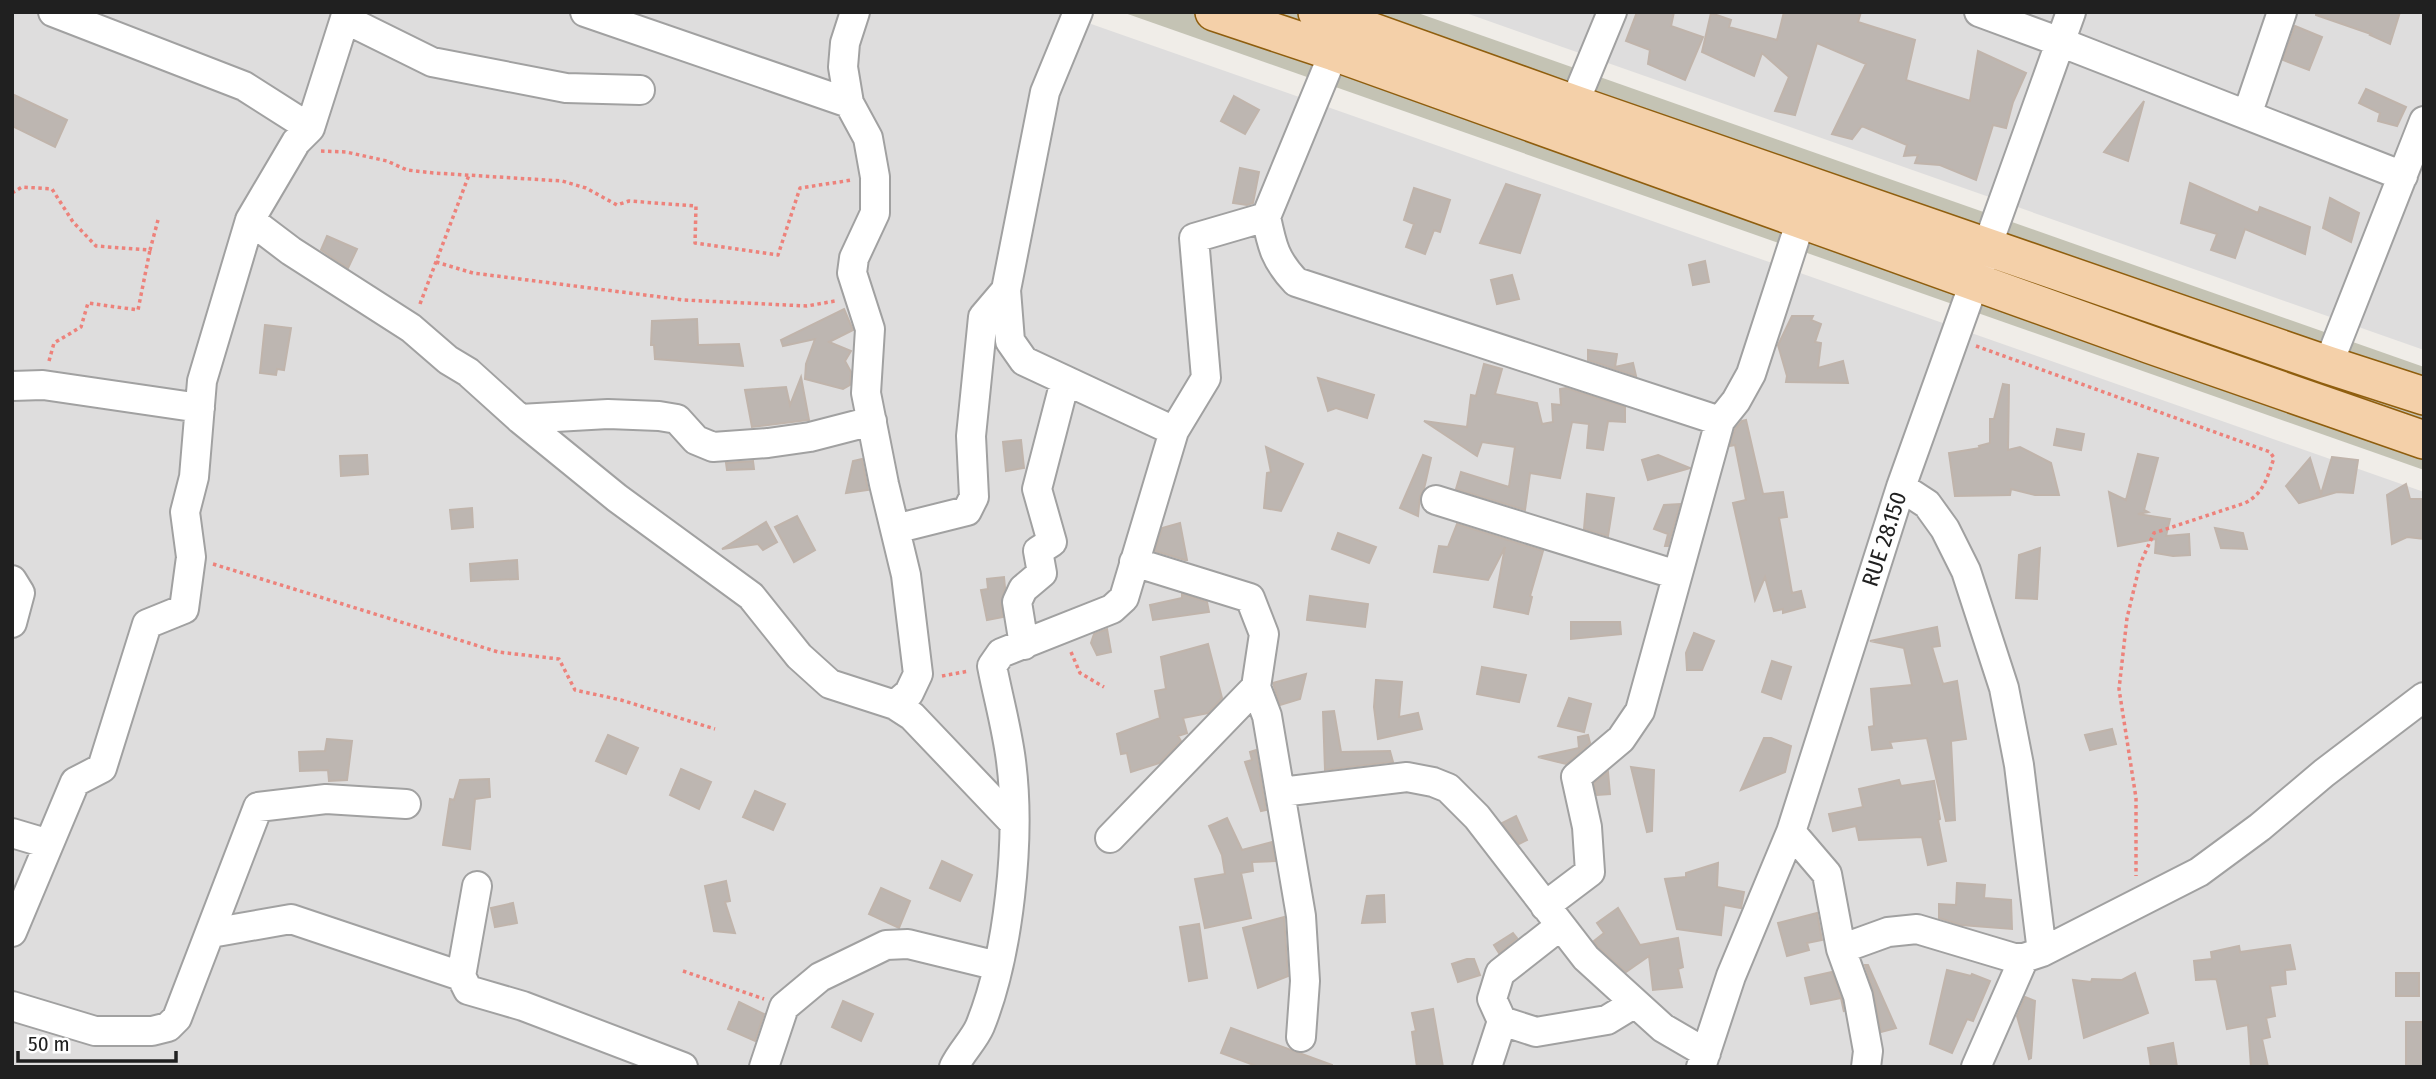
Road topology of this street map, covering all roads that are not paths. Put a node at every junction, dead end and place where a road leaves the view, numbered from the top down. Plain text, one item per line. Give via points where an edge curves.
1 (53, 12) edge
2 (585, 12) edge
3 (855, 12) edge
4 (1078, 12) edge
5 (1214, 12) edge
6 (1317, 12) edge
7 (1612, 12) edge
8 (1979, 12) edge
9 (2071, 12) edge
10 (2281, 12) edge
11 (346, 16) edge
12 (2060, 42) junction
13 (1334, 52) junction
14 (640, 90) dead end
15 (849, 103) junction
16 (1574, 104) junction
17 (2247, 115) junction
18 (2424, 121) edge
19 (303, 135) junction
20 (2403, 176) junction
21 (1266, 217) junction
22 (1801, 219) junction
23 (250, 220) junction
24 (1987, 247) junction
25 (1975, 282) junction
26 (1006, 290) junction
27 (2328, 365) junction
28 (1065, 381) junction
29 (12, 387) edge
30 (2424, 396) edge
31 (200, 408) junction
32 (520, 419) junction
33 (872, 421) junction
34 (1720, 421) junction
35 (1174, 431) junction
36 (2424, 440) edge
37 (1901, 487) junction
38 (1436, 500) dead end
39 (895, 529) junction
40 (1134, 562) junction
41 (1677, 575) junction
42 (12, 580) edge
43 (12, 623) edge
44 (1024, 645) junction
45 (1256, 688) junction
46 (2424, 697) edge
47 (894, 705) junction
48 (1281, 792) junction
49 (406, 804) dead end
50 (1014, 823) junction
51 (1791, 832) junction
52 (12, 833) edge
53 (1110, 838) dead end
54 (49, 844) junction
55 (477, 886) dead end
56 (1553, 916) junction
57 (12, 932) edge
58 (211, 933) junction
59 (1841, 949) junction
60 (2033, 955) junction
61 (998, 966) junction
62 (461, 976) junction
63 (1635, 1003) junction
64 (12, 1006) edge
65 (1502, 1021) junction
66 (1301, 1037) dead end
67 (1703, 1060) edge
68 (683, 1067) edge
69 (764, 1067) edge
70 (954, 1067) edge
71 (1487, 1067) edge
72 (1866, 1067) edge
73 (1976, 1067) edge

1 - 19 street via 244,86
2 - 15 street
3 - 15 street via 845,43
4 - 26 street via 1045,92
5 - 13 main road
6 - 16 main road
7 - 16 street
8 - 12 street
9 - 12 street, RUE 28.150
10 - 17 street
11 - 14 street via 432,62 566,88
11 - 19 street
12 - 17 street
12 - 24 street, RUE 28.150
13 - 21 street
13 - 22 main road
15 - 33 street via 867,138 875,177 875,213 854,258 852,273 870,330 866,393
16 - 24 main road
17 - 20 street
18 - 20 street
19 - 23 street
20 - 27 street
21 - 34 street via 1273,250 1296,282
21 - 35 street via 1194,238 1206,378
22 - 25 main road
22 - 34 street via 1751,373
23 - 31 street via 202,380
23 - 32 street via 411,328
24 - 25 street, RUE 28.150
24 - 27 main road
25 - 36 main road
25 - 37 street, RUE 28.150
26 - 28 street via 1010,341 1024,361
26 - 39 street via 983,317 971,436 974,497 967,511
27 - 30 main road
28 - 35 street
28 - 44 street via 1037,489 1052,542 1038,551 1042,573 1023,589 1017,602
29 - 31 street via 43,385
31 - 54 street via 194,477 185,512 191,557 184,609 147,624 102,768 75,782
32 - 33 street via 659,416 677,419 696,440 713,447 810,437
32 - 47 street via 617,498 751,596 799,656 830,684
33 - 39 street
34 - 41 street
35 - 40 street
37 - 51 street, RUE 28.150
37 - 60 street via 1927,505 1945,529 1966,571 2004,688 2019,765
38 - 41 street
39 - 47 street via 906,575 918,674 909,693
40 - 44 street via 1124,598 1112,609
40 - 45 street via 1250,598 1264,634
41 - 56 street via 1640,711 1621,739 1576,777 1587,827 1590,872
42 - 43 street via 20,593
44 - 50 street via 1002,653 992,666 1011,761
45 - 48 street
45 - 53 street
46 - 60 street via 2199,872
47 - 50 street via 912,716
48 - 56 street via 1407,777 1448,788 1477,817
48 - 66 street via 1301,916 1305,981
49 - 58 street via 326,799 258,807
50 - 61 street via 1011,886
51 - 59 street via 1828,874
51 - 67 street, RUE 28.150 via 1731,976
52 - 54 street
54 - 57 street
55 - 62 street
56 - 63 street via 1586,958
56 - 65 street via 1500,974 1492,999
58 - 62 street via 292,919
58 - 64 street via 177,1018 168,1027 94,1031
59 - 60 street via 1888,932 1917,929 1999,954
59 - 72 street via 1858,996 1868,1051
60 - 73 street
61 - 69 street via 908,944 887,945 820,976 784,1007
61 - 70 street via 979,1028
62 - 68 street via 468,990
63 - 65 street via 1607,1020 1536,1032
63 - 67 street
65 - 71 street

